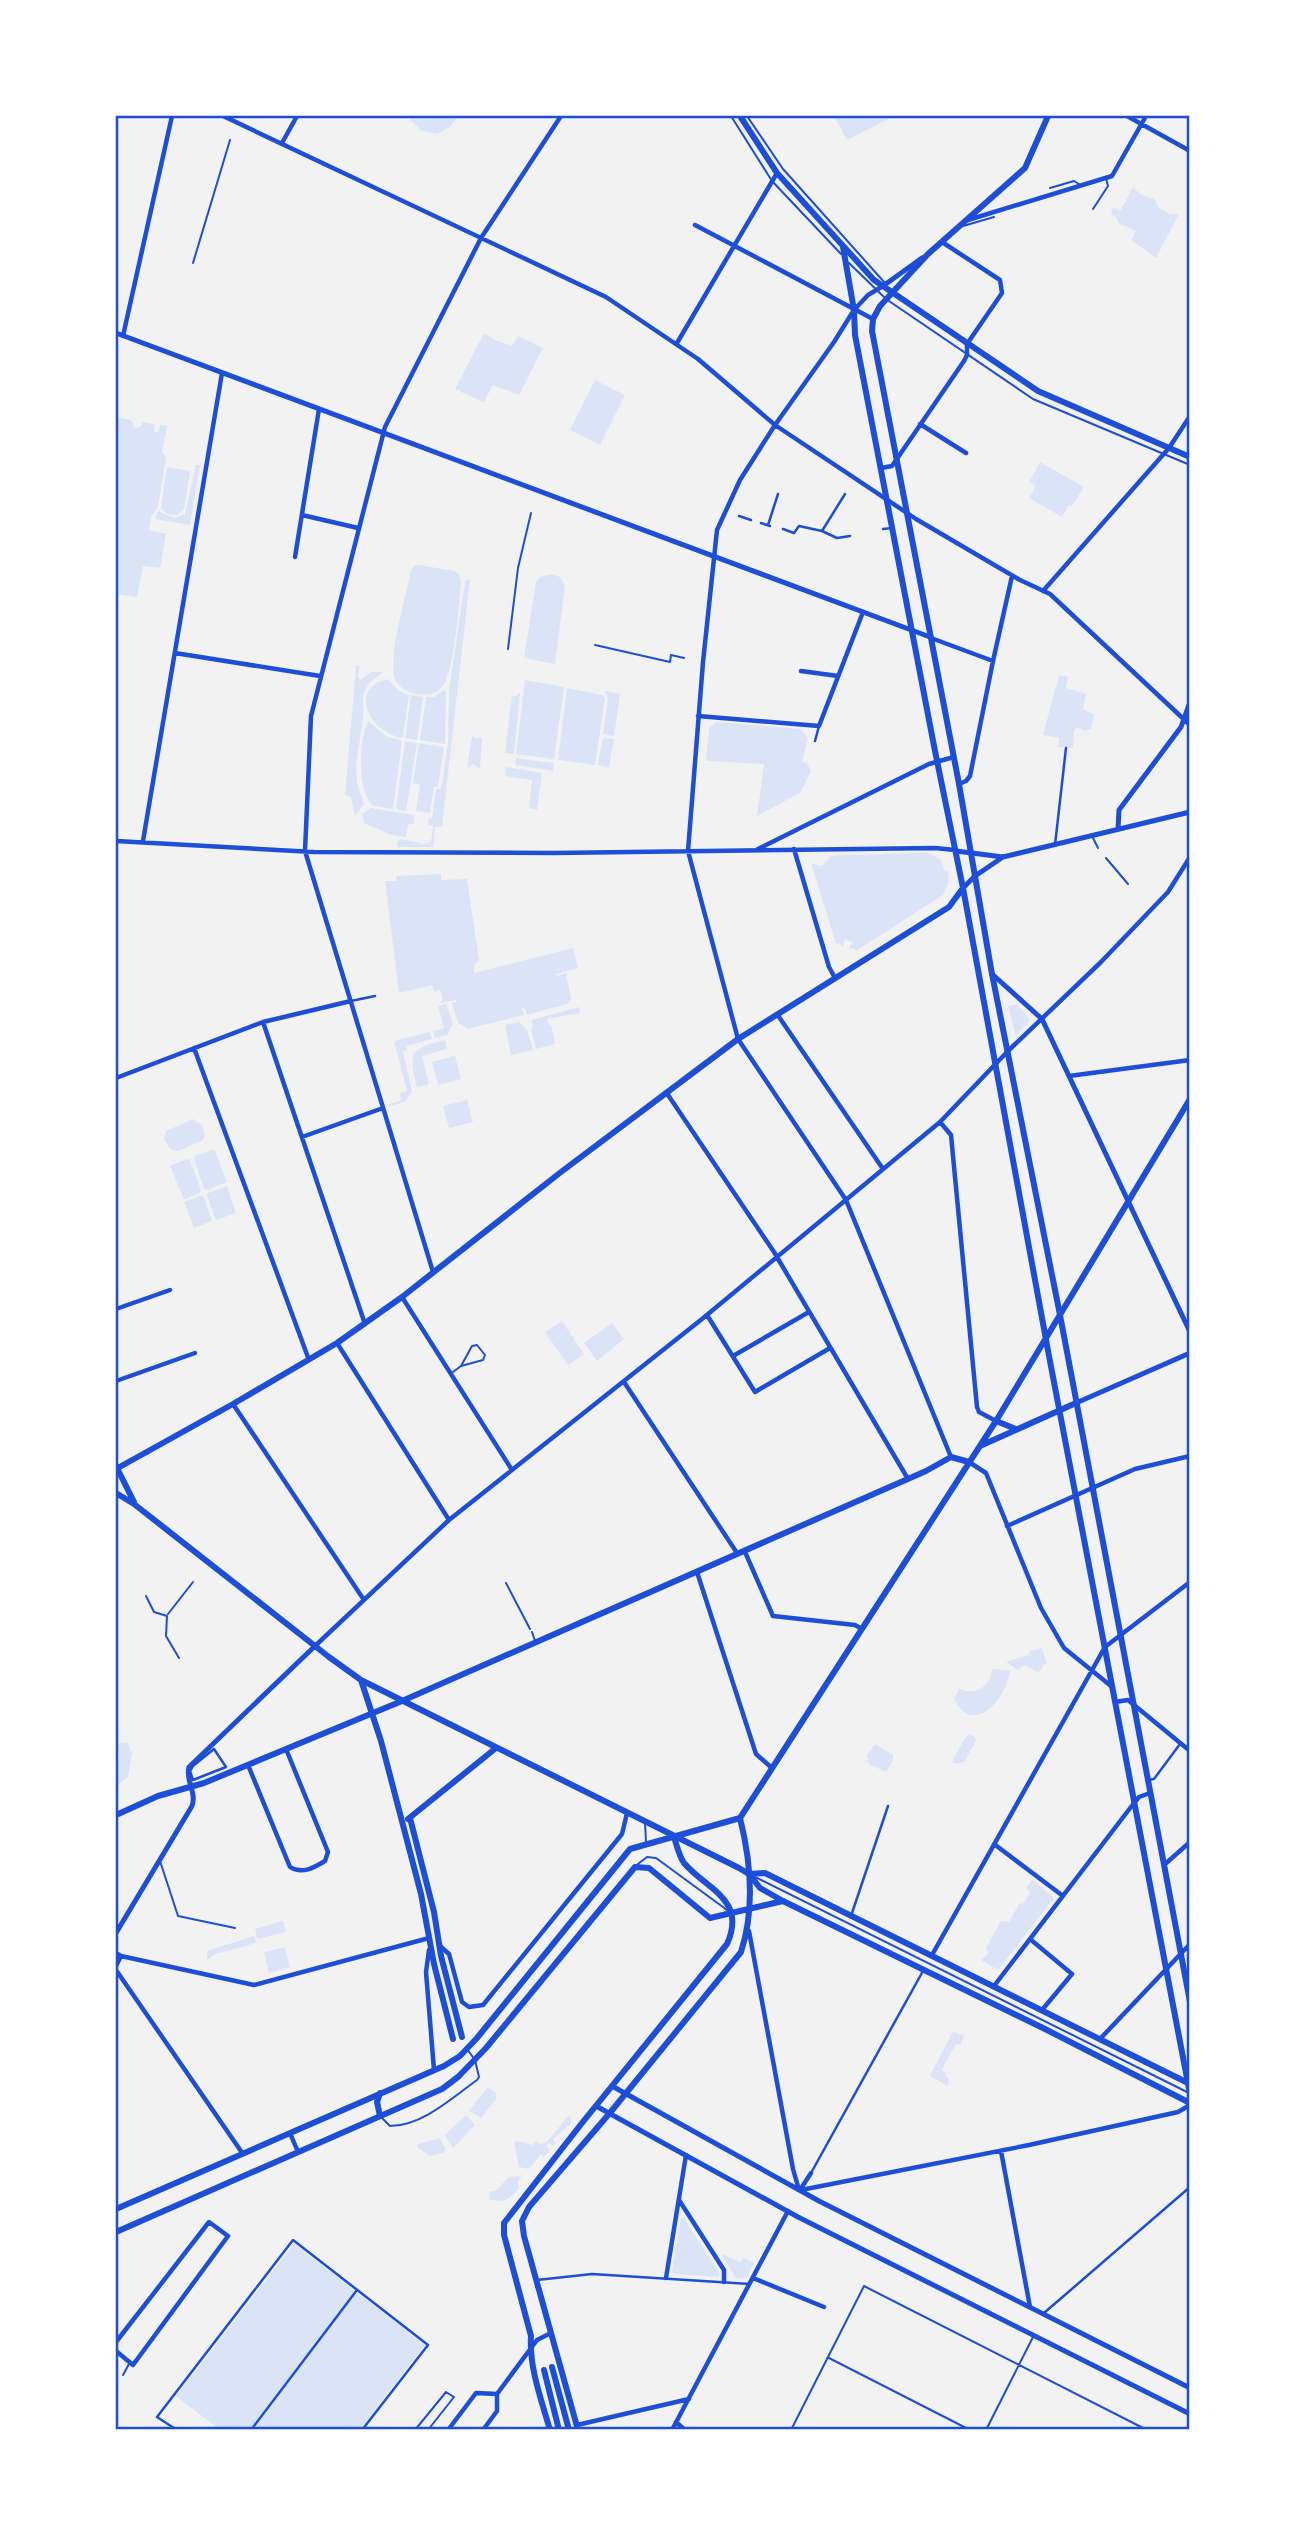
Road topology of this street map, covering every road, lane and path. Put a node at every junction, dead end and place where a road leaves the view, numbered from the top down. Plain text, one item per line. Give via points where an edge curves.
1 (172, 116) edge
2 (226, 116) edge
3 (297, 116) edge
4 (561, 116) edge
5 (731, 116) edge
6 (740, 116) edge
7 (747, 116) edge
8 (1048, 116) edge
9 (1127, 116) edge
10 (1146, 116) edge
11 (1142, 124) junction
12 (230, 140) dead end
13 (282, 143) junction
14 (1189, 151) edge
15 (777, 173) junction
16 (1106, 177) junction
17 (772, 181) junction
18 (1081, 185) junction
19 (1050, 188) dead end
20 (1093, 209) dead end
21 (995, 217) dead end
22 (968, 220) junction
23 (695, 225) dead end
24 (958, 228) junction
25 (481, 237) junction
26 (942, 242) junction
27 (734, 246) junction
28 (843, 247) junction
29 (928, 254) junction
30 (844, 258) junction
31 (193, 263) dead end
32 (881, 287) junction
33 (893, 292) junction
34 (886, 299) junction
35 (854, 310) junction
36 (873, 319) junction
37 (116, 333) edge
38 (123, 336) junction
39 (677, 343) junction
40 (967, 344) junction
41 (967, 355) junction
42 (222, 373) junction
43 (320, 409) junction
44 (1189, 416) edge
45 (920, 424) junction
46 (775, 425) junction
47 (383, 433) junction
48 (1169, 448) junction
49 (966, 453) dead end
50 (1163, 454) junction
51 (1189, 457) edge
52 (896, 459) junction
53 (1189, 465) edge
54 (881, 468) junction
55 (778, 494) dead end
56 (845, 494) dead end
57 (886, 498) junction
58 (724, 511) junction
59 (906, 511) junction
60 (531, 513) dead end
61 (731, 513) dead end
62 (302, 515) junction
63 (739, 516) dead end
64 (751, 520) dead end
65 (761, 523) dead end
66 (358, 528) junction
67 (892, 528) junction
68 (783, 529) dead end
69 (883, 529) dead end
70 (822, 531) junction
71 (850, 536) dead end
72 (713, 555) junction
73 (295, 557) dead end
74 (1012, 576) junction
75 (1044, 591) junction
76 (863, 612) junction
77 (912, 631) junction
78 (930, 637) junction
79 (596, 645) dead end
80 (508, 649) dead end
81 (175, 653) junction
82 (684, 658) dead end
83 (993, 660) junction
84 (801, 671) dead end
85 (839, 676) junction
86 (320, 677) junction
87 (1189, 702) edge
88 (698, 716) junction
89 (1183, 719) junction
90 (1189, 725) edge
91 (819, 726) junction
92 (815, 741) dead end
93 (1066, 748) dead end
94 (954, 757) junction
95 (937, 762) junction
96 (959, 784) junction
97 (1189, 812) edge
98 (1118, 829) junction
99 (1092, 835) junction
100 (116, 841) edge
101 (143, 842) junction
102 (1055, 845) junction
103 (1098, 848) dead end
104 (794, 849) junction
105 (755, 850) junction
106 (956, 850) junction
107 (304, 851) junction
108 (688, 851) junction
109 (970, 853) junction
110 (1003, 857) junction
111 (1189, 858) edge
112 (1106, 859) dead end
113 (975, 876) junction
114 (1128, 884) dead end
115 (963, 888) junction
116 (992, 974) junction
117 (978, 976) junction
118 (835, 978) junction
119 (374, 996) dead end
120 (351, 1001) junction
121 (778, 1014) junction
122 (1042, 1018) junction
123 (264, 1022) junction
124 (738, 1039) junction
125 (194, 1048) junction
126 (1008, 1051) junction
127 (1189, 1060) edge
128 (995, 1065) junction
129 (1069, 1076) junction
130 (116, 1078) edge
131 (666, 1092) junction
132 (1189, 1099) edge
133 (383, 1108) junction
134 (940, 1122) junction
135 (302, 1137) junction
136 (883, 1169) junction
137 (846, 1200) junction
138 (1128, 1201) junction
139 (777, 1257) junction
140 (433, 1272) junction
141 (170, 1290) dead end
142 (402, 1297) junction
143 (116, 1309) edge
144 (809, 1312) junction
145 (707, 1315) junction
146 (1060, 1315) junction
147 (365, 1324) junction
148 (1189, 1332) edge
149 (1046, 1339) junction
150 (337, 1343) junction
151 (830, 1348) junction
152 (195, 1353) dead end
153 (1189, 1353) edge
154 (733, 1356) junction
155 (309, 1360) junction
156 (461, 1366) junction
157 (450, 1373) junction
158 (116, 1381) edge
159 (624, 1382) junction
160 (1076, 1403) junction
161 (233, 1404) junction
162 (1059, 1410) junction
163 (996, 1421) junction
164 (1016, 1429) junction
165 (979, 1446) junction
166 (1189, 1455) edge
167 (951, 1457) junction
168 (969, 1462) junction
169 (116, 1467) edge
170 (512, 1470) junction
171 (908, 1479) junction
172 (1092, 1487) junction
173 (116, 1493) edge
174 (1076, 1495) junction
175 (134, 1504) junction
176 (449, 1520) junction
177 (1007, 1526) junction
178 (741, 1554) junction
179 (697, 1572) junction
180 (193, 1582) dead end
181 (1189, 1582) edge
182 (506, 1583) dead end
183 (146, 1595) dead end
184 (364, 1600) junction
185 (167, 1616) junction
186 (862, 1629) junction
187 (1120, 1636) junction
188 (536, 1642) junction
189 (315, 1646) junction
190 (1105, 1647) junction
191 (179, 1658) dead end
192 (1092, 1670) junction
193 (362, 1680) junction
194 (1112, 1687) junction
195 (402, 1701) junction
196 (1115, 1702) junction
197 (1133, 1704) junction
198 (372, 1712) junction
199 (1181, 1743) junction
200 (496, 1748) junction
201 (286, 1749) junction
202 (1189, 1751) edge
203 (248, 1765) junction
204 (192, 1766) joint
205 (772, 1768) junction
206 (1148, 1780) junction
207 (191, 1786) junction
208 (1150, 1793) junction
209 (1134, 1803) junction
210 (888, 1807) dead end
211 (627, 1813) junction
212 (116, 1815) edge
213 (740, 1818) junction
214 (406, 1820) junction
215 (645, 1822) junction
216 (674, 1837) junction
217 (618, 1839) junction
218 (1189, 1842) edge
219 (994, 1844) junction
220 (646, 1845) junction
221 (630, 1849) junction
222 (160, 1860) junction
223 (1163, 1866) junction
224 (635, 1867) junction
225 (749, 1874) junction
226 (1063, 1896) junction
227 (797, 1898) junction
228 (783, 1901) junction
229 (749, 1909) junction
230 (731, 1913) junction
231 (851, 1916) junction
232 (748, 1923) junction
233 (235, 1928) dead end
234 (116, 1933) edge
235 (430, 1940) junction
236 (1030, 1940) junction
237 (1189, 1944) edge
238 (440, 1946) junction
239 (1180, 1954) junction
240 (118, 1955) edge
241 (932, 1955) junction
242 (928, 1962) junction
243 (116, 1968) edge
244 (1167, 1969) junction
245 (923, 1970) junction
246 (994, 1986) junction
247 (1189, 2002) edge
248 (1042, 2010) junction
249 (462, 2037) dead end
250 (453, 2039) dead end
251 (1100, 2039) junction
252 (467, 2049) junction
253 (475, 2060) junction
254 (434, 2071) junction
255 (1188, 2083) edge
256 (612, 2086) junction
257 (380, 2093) junction
258 (1189, 2093) edge
259 (625, 2094) junction
260 (1189, 2104) edge
261 (596, 2106) junction
262 (609, 2114) junction
263 (380, 2116) junction
264 (290, 2133) junction
265 (1001, 2151) junction
266 (298, 2152) junction
267 (243, 2154) junction
268 (686, 2155) junction
269 (811, 2173) joint
270 (1189, 2187) edge
271 (799, 2190) junction
272 (679, 2199) junction
273 (116, 2209) edge
274 (788, 2211) junction
275 (116, 2232) edge
276 (666, 2278) junction
277 (536, 2280) junction
278 (751, 2281) junction
279 (724, 2282) junction
280 (357, 2290) junction
281 (1030, 2307) junction
282 (824, 2308) dead end
283 (1044, 2314) junction
284 (551, 2333) junction
285 (1034, 2336) junction
286 (116, 2342) edge
287 (530, 2349) junction
288 (116, 2351) edge
289 (828, 2357) junction
290 (130, 2363) junction
291 (1019, 2365) junction
292 (552, 2367) dead end
293 (544, 2370) dead end
294 (122, 2375) dead end
295 (1189, 2388) edge
296 (496, 2394) junction
297 (689, 2399) junction
298 (1189, 2414) edge
299 (676, 2422) junction
300 (578, 2427) edge
301 (177, 2430) edge
302 (251, 2430) edge
303 (362, 2430) edge
304 (415, 2430) edge
305 (428, 2430) edge
306 (448, 2430) edge
307 (483, 2430) edge
308 (550, 2430) edge
309 (559, 2430) edge
310 (569, 2430) edge
311 (672, 2430) edge
312 (685, 2430) edge
313 (791, 2430) edge
314 (970, 2430) edge
315 (986, 2430) edge
316 (1147, 2430) edge

1 - 38 street
2 - 13 street
3 - 13 street
4 - 25 street
5 - 17 lane
6 - 15 main road
7 - 32 lane via 783,169
8 - 22 main road via 1025,169
9 - 11 street
10 - 11 street
11 - 14 street
11 - 16 street via 1112,176
12 - 31 lane
13 - 25 street
15 - 17 street
15 - 28 main road
16 - 18 street
16 - 20 lane via 1108,186
17 - 27 street
17 - 30 lane
18 - 19 lane via 1074,181
18 - 22 street
21 - 24 lane
22 - 24 main road
23 - 27 street
24 - 26 main road
25 - 39 street via 607,296
25 - 47 street
26 - 29 main road
26 - 40 street via 1000,280 1002,286 1002,293
27 - 35 street
27 - 39 street
28 - 30 main road
28 - 32 main road
29 - 32 street
29 - 33 main road
30 - 32 lane
30 - 35 main road
32 - 33 main road
32 - 34 lane
32 - 35 street
33 - 34 main road
33 - 40 main road
34 - 36 main road
34 - 41 lane
35 - 36 street
35 - 46 street
35 - 54 main road
36 - 52 main road
37 - 38 street
38 - 42 street
39 - 46 street
40 - 41 street
40 - 48 main road via 1038,391
41 - 45 street
41 - 50 lane via 1033,399
42 - 43 street
42 - 81 street
43 - 47 street
43 - 62 street
44 - 48 street
45 - 49 street
45 - 52 street
46 - 57 street
46 - 58 street
47 - 66 street
47 - 72 street
48 - 50 street
48 - 51 main road
50 - 53 lane
50 - 75 street
52 - 54 street via 892,466
52 - 59 main road
54 - 57 main road
55 - 65 street via 769,525
56 - 70 street
57 - 59 street
57 - 67 main road
58 - 61 street
58 - 72 street
59 - 74 street
59 - 78 main road
60 - 80 lane via 518,568
62 - 66 street
62 - 73 street
63 - 64 street
66 - 86 street
67 - 69 street
67 - 77 main road
68 - 70 street via 794,533 799,526
70 - 71 street via 837,538
72 - 76 street
72 - 88 street
74 - 75 street
74 - 83 street
75 - 89 street
76 - 77 street
76 - 85 street
77 - 78 street
77 - 95 main road
78 - 83 street
78 - 94 main road
79 - 82 lane via 670,662 671,655
81 - 86 street
81 - 101 street
83 - 96 street via 970,776
84 - 85 street
85 - 91 street
86 - 107 street via 311,716
87 - 89 street
88 - 91 street
88 - 108 street
89 - 90 street
89 - 98 street via 1119,810
91 - 92 street
93 - 102 street
94 - 95 street
94 - 96 main road
95 - 105 street
95 - 106 main road
96 - 109 main road
97 - 98 street
98 - 99 street
99 - 102 street
99 - 103 lane
100 - 101 street
101 - 107 street
102 - 110 street
104 - 105 street
104 - 106 street
104 - 118 street
105 - 108 street
106 - 109 street
106 - 115 main road
107 - 108 street
107 - 120 street
108 - 124 street
109 - 110 street
109 - 113 main road
110 - 113 street
111 - 122 street via 1168,892
112 - 114 lane
113 - 115 street
113 - 116 main road
115 - 117 main road
115 - 118 main road via 949,906
116 - 117 main road
116 - 122 street
116 - 126 main road
117 - 128 main road
118 - 121 main road
119 - 120 street
120 - 123 street
120 - 133 street
121 - 124 main road
121 - 136 street
122 - 126 street
122 - 129 street
123 - 125 street
123 - 135 street
124 - 131 main road
124 - 137 street
125 - 130 street
125 - 155 street
126 - 128 street
126 - 146 main road
127 - 129 street
128 - 134 street
128 - 149 main road
129 - 138 street
131 - 139 street
131 - 140 main road
132 - 138 main road
133 - 135 street
133 - 140 street
134 - 136 street
134 - 163 street via 951,1135 977,1407
135 - 147 street
136 - 137 street
137 - 139 street
137 - 167 street
138 - 146 main road
138 - 148 street
139 - 144 street
139 - 145 street
140 - 142 main road
141 - 143 street
142 - 147 main road
142 - 157 street
144 - 151 street
144 - 154 street
145 - 154 street
145 - 159 street
146 - 149 main road
146 - 160 main road
147 - 150 main road
149 - 162 main road
149 - 163 main road
150 - 155 main road
150 - 176 street
151 - 154 street via 755,1392
151 - 171 street
152 - 158 street
153 - 160 street
155 - 161 main road
156 - 156 lane via 483,1360 485,1355 477,1345 472,1346
156 - 157 lane
157 - 170 street
159 - 170 street
159 - 178 street
160 - 162 main road
160 - 172 main road
161 - 169 main road
161 - 184 street
162 - 164 main road
162 - 174 main road
163 - 164 main road
163 - 165 main road
164 - 165 main road
165 - 168 main road
166 - 172 street via 1137,1468
167 - 168 main road
167 - 171 main road
168 - 177 street via 986,1473
168 - 186 main road
169 - 175 main road
170 - 176 street
171 - 178 main road
172 - 174 street
172 - 187 main road
173 - 175 main road
174 - 177 street
174 - 190 main road
175 - 189 main road
176 - 184 street
177 - 192 street via 1063,1648
178 - 179 main road
178 - 186 street via 773,1616
179 - 188 main road
179 - 205 street via 756,1754
180 - 185 lane
181 - 187 street
182 - 188 lane
183 - 185 lane via 154,1612
184 - 189 street
185 - 191 lane via 166,1636
186 - 205 main road
187 - 190 street
187 - 197 main road
188 - 195 main road
189 - 193 main road
189 - 207 street via 191,1764
190 - 192 street
190 - 194 main road
192 - 194 street
192 - 219 street
193 - 195 main road
193 - 198 main road
194 - 196 main road
195 - 198 main road
195 - 200 main road
196 - 197 street
196 - 209 main road
197 - 199 street
197 - 206 main road
198 - 201 main road
198 - 214 main road
199 - 202 street
199 - 206 street via 1154,1779
200 - 211 main road
200 - 214 main road
201 - 203 main road
201 - 203 street via 328,1852 326,1861 305,1870 290,1867
203 - 207 main road
204 - 204 street via 193,1780 226,1767 214,1749
205 - 213 main road
206 - 208 main road
207 - 212 main road
207 - 222 street via 192,1806
208 - 209 street
208 - 223 main road
209 - 226 street
209 - 244 main road
210 - 231 street
211 - 215 main road
211 - 217 street
213 - 216 main road
213 - 225 main road
214 - 235 main road
214 - 238 main road
215 - 216 main road
215 - 220 lane
216 - 220 main road
216 - 225 main road
216 - 230 main road via 685,1864 722,1895
217 - 221 lane
217 - 238 street via 483,2005 462,2003 449,1954
218 - 223 street
219 - 226 street
219 - 241 street
220 - 221 main road
221 - 252 main road
222 - 233 lane via 178,1916
222 - 234 street
223 - 239 main road
224 - 230 main road via 649,1868 710,1917
224 - 230 lane via 645,1858 656,1858
224 - 253 main road
225 - 227 lane
225 - 228 main road via 760,1888
225 - 229 main road
225 - 231 main road via 765,1873
226 - 236 street
227 - 228 lane
227 - 242 lane
228 - 229 main road
228 - 245 main road
229 - 230 main road
229 - 232 main road
230 - 256 main road via 727,1944
231 - 241 main road
232 - 259 main road via 741,1952
232 - 271 street
235 - 240 street via 254,1985
235 - 250 main road
235 - 254 street via 426,1972
236 - 246 street
236 - 248 street via 1072,1974
237 - 239 street
238 - 249 main road
239 - 244 street
239 - 247 main road
240 - 243 street
241 - 242 main road
241 - 246 main road
242 - 245 main road
242 - 258 lane
243 - 267 street
244 - 251 street
244 - 255 main road
245 - 260 main road
245 - 269 street
246 - 248 main road
248 - 251 main road
251 - 255 main road
252 - 253 lane
252 - 254 main road
253 - 263 main road via 442,2089
253 - 263 lane via 477,2080 440,2108 400,2126 390,2126
254 - 257 main road
255 - 258 main road
256 - 259 street
256 - 261 main road
257 - 263 main road
257 - 264 main road
259 - 262 main road
259 - 271 street
260 - 265 street via 1178,2112
261 - 262 street
261 - 287 main road via 506,2218 503,2229 531,2336
262 - 268 street
262 - 277 main road via 524,2217 523,2236
263 - 266 main road
264 - 266 street
264 - 267 main road
265 - 271 street
265 - 281 street
266 - 275 main road
267 - 273 main road
268 - 272 street
268 - 274 street
269 - 271 street
270 - 283 street
271 - 281 street
272 - 276 street
272 - 279 street via 724,2270
274 - 278 street
274 - 285 street
276 - 277 street via 592,2274
276 - 279 street
277 - 284 main road
278 - 279 street
278 - 282 street
278 - 297 street
280 - 301 street via 293,2240 157,2417
280 - 302 street
280 - 303 street via 428,2345
281 - 283 street
283 - 295 street
284 - 287 street
284 - 300 main road
285 - 291 lane
285 - 298 street
286 - 290 street via 209,2222 228,2236 134,2365
287 - 296 street
287 - 308 main road
288 - 290 street
289 - 291 lane via 864,2286
289 - 313 lane
289 - 314 lane
290 - 294 lane
291 - 315 lane
291 - 316 lane
292 - 310 main road
293 - 309 main road
296 - 306 street via 476,2393
296 - 307 street via 497,2411
297 - 299 street
297 - 300 street
299 - 311 street
299 - 312 street
304 - 305 lane via 446,2392 454,2398

